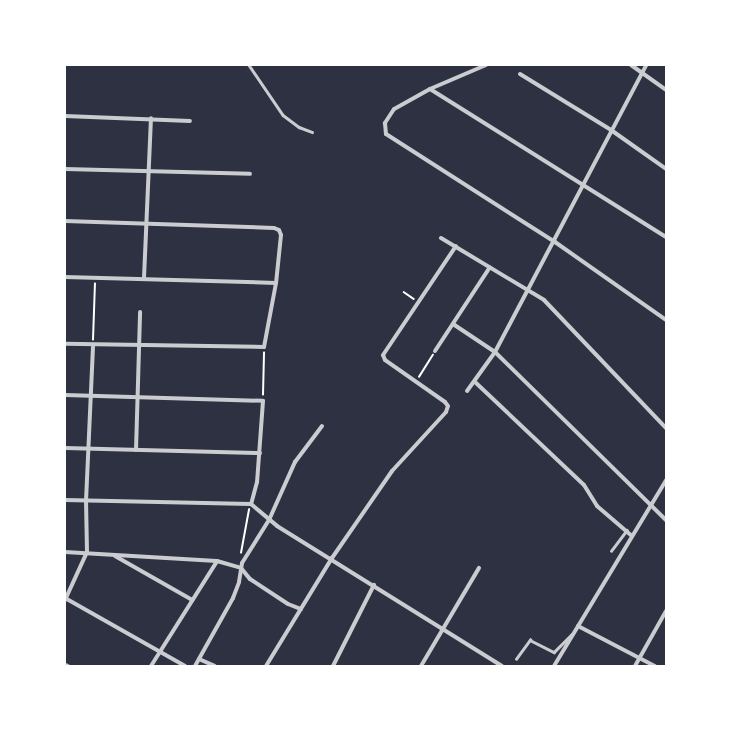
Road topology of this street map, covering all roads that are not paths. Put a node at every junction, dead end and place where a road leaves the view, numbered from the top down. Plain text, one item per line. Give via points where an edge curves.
1 (249, 65) edge
2 (486, 65) edge
3 (631, 65) edge
4 (646, 65) edge
5 (642, 72) junction
6 (520, 74) dead end
7 (430, 89) junction
8 (666, 90) edge
9 (65, 116) edge
10 (151, 118) junction
11 (190, 121) dead end
12 (611, 130) junction
13 (312, 132) dead end
14 (65, 169) edge
15 (666, 169) edge
16 (149, 171) junction
17 (250, 174) dead end
18 (583, 186) junction
19 (65, 221) edge
20 (147, 223) junction
21 (666, 237) edge
22 (441, 238) dead end
23 (555, 242) junction
24 (456, 246) junction
25 (490, 267) junction
26 (65, 277) edge
27 (144, 278) junction
28 (276, 282) junction
29 (529, 290) junction
30 (140, 312) dead end
31 (666, 320) edge
32 (453, 324) junction
33 (65, 344) edge
34 (139, 344) junction
35 (93, 345) junction
36 (435, 351) road end
37 (495, 352) junction
38 (475, 382) junction
39 (467, 391) dead end
40 (65, 395) edge
41 (89, 396) junction
42 (137, 397) junction
43 (322, 426) dead end
44 (666, 428) edge
45 (65, 448) edge
46 (87, 448) junction
47 (136, 450) junction
48 (260, 453) junction
49 (666, 480) edge
50 (65, 500) edge
51 (86, 501) junction
52 (651, 504) junction
53 (252, 506) junction
54 (269, 520) junction
55 (666, 520) edge
56 (628, 530) junction
57 (632, 536) junction
58 (611, 550) dead end
59 (65, 552) edge
60 (87, 552) junction
61 (113, 555) junction
62 (332, 558) junction
63 (217, 561) junction
64 (242, 565) junction
65 (479, 568) dead end
66 (374, 585) junction
67 (65, 599) edge
68 (192, 600) junction
69 (301, 609) junction
70 (666, 611) edge
71 (578, 626) junction
72 (444, 630) junction
73 (161, 652) junction
74 (640, 658) junction
75 (199, 659) junction
76 (516, 659) dead end
77 (494, 662) junction
78 (151, 666) edge
79 (185, 666) edge
80 (195, 666) edge
81 (214, 666) edge
82 (266, 666) edge
83 (333, 666) edge
84 (421, 666) edge
85 (491, 666) edge
86 (502, 666) edge
87 (554, 666) edge
88 (635, 666) edge
89 (655, 666) edge

1 - 13 lane via 283,115 299,127
2 - 7 street
3 - 5 street
4 - 5 street
5 - 8 street
5 - 12 street
6 - 12 street
7 - 18 street
7 - 23 street via 394,109 385,123 389,137
9 - 10 street
10 - 11 street
10 - 16 street
12 - 15 street
12 - 18 street
14 - 16 street
16 - 17 street
16 - 20 street
18 - 21 street
18 - 23 street
19 - 20 street
20 - 27 street
20 - 28 street via 279,230
22 - 24 street
23 - 29 street
23 - 31 street
24 - 25 street
24 - 62 street via 383,355 385,360 448,406 446,412 392,471
25 - 29 street
25 - 32 street
26 - 27 street
27 - 28 street
28 - 34 street via 264,347
29 - 37 street
29 - 44 street via 544,300
30 - 34 street
32 - 36 street
32 - 37 street
33 - 35 street
34 - 35 street
34 - 42 street
35 - 41 street
37 - 38 street
37 - 52 street
38 - 39 street
38 - 56 street via 584,485 597,506
40 - 41 street
41 - 42 street
41 - 46 street
42 - 47 street
42 - 48 street via 263,401
43 - 54 street via 295,462
45 - 46 street
46 - 47 street
46 - 51 street
47 - 48 street
48 - 53 street
49 - 52 street
50 - 51 street
51 - 53 street
51 - 60 street
52 - 55 street
52 - 57 street
53 - 54 street
54 - 62 street
54 - 64 street
56 - 57 street
56 - 58 lane
57 - 71 street
59 - 60 street
60 - 61 street
60 - 67 street
61 - 63 street
61 - 68 street
62 - 66 street
62 - 69 street
63 - 64 street
63 - 68 street
64 - 69 street via 256,583 288,604
64 - 75 street via 238,588
65 - 72 street
66 - 72 street
66 - 83 street
67 - 73 street
68 - 73 street
69 - 82 street
70 - 74 street
71 - 74 street
71 - 76 lane via 556,652 551,652 532,639
71 - 87 street
72 - 77 street
72 - 84 street
73 - 78 street
73 - 79 street
74 - 88 street
74 - 89 street
75 - 80 street
75 - 81 street
77 - 85 street
77 - 86 street

